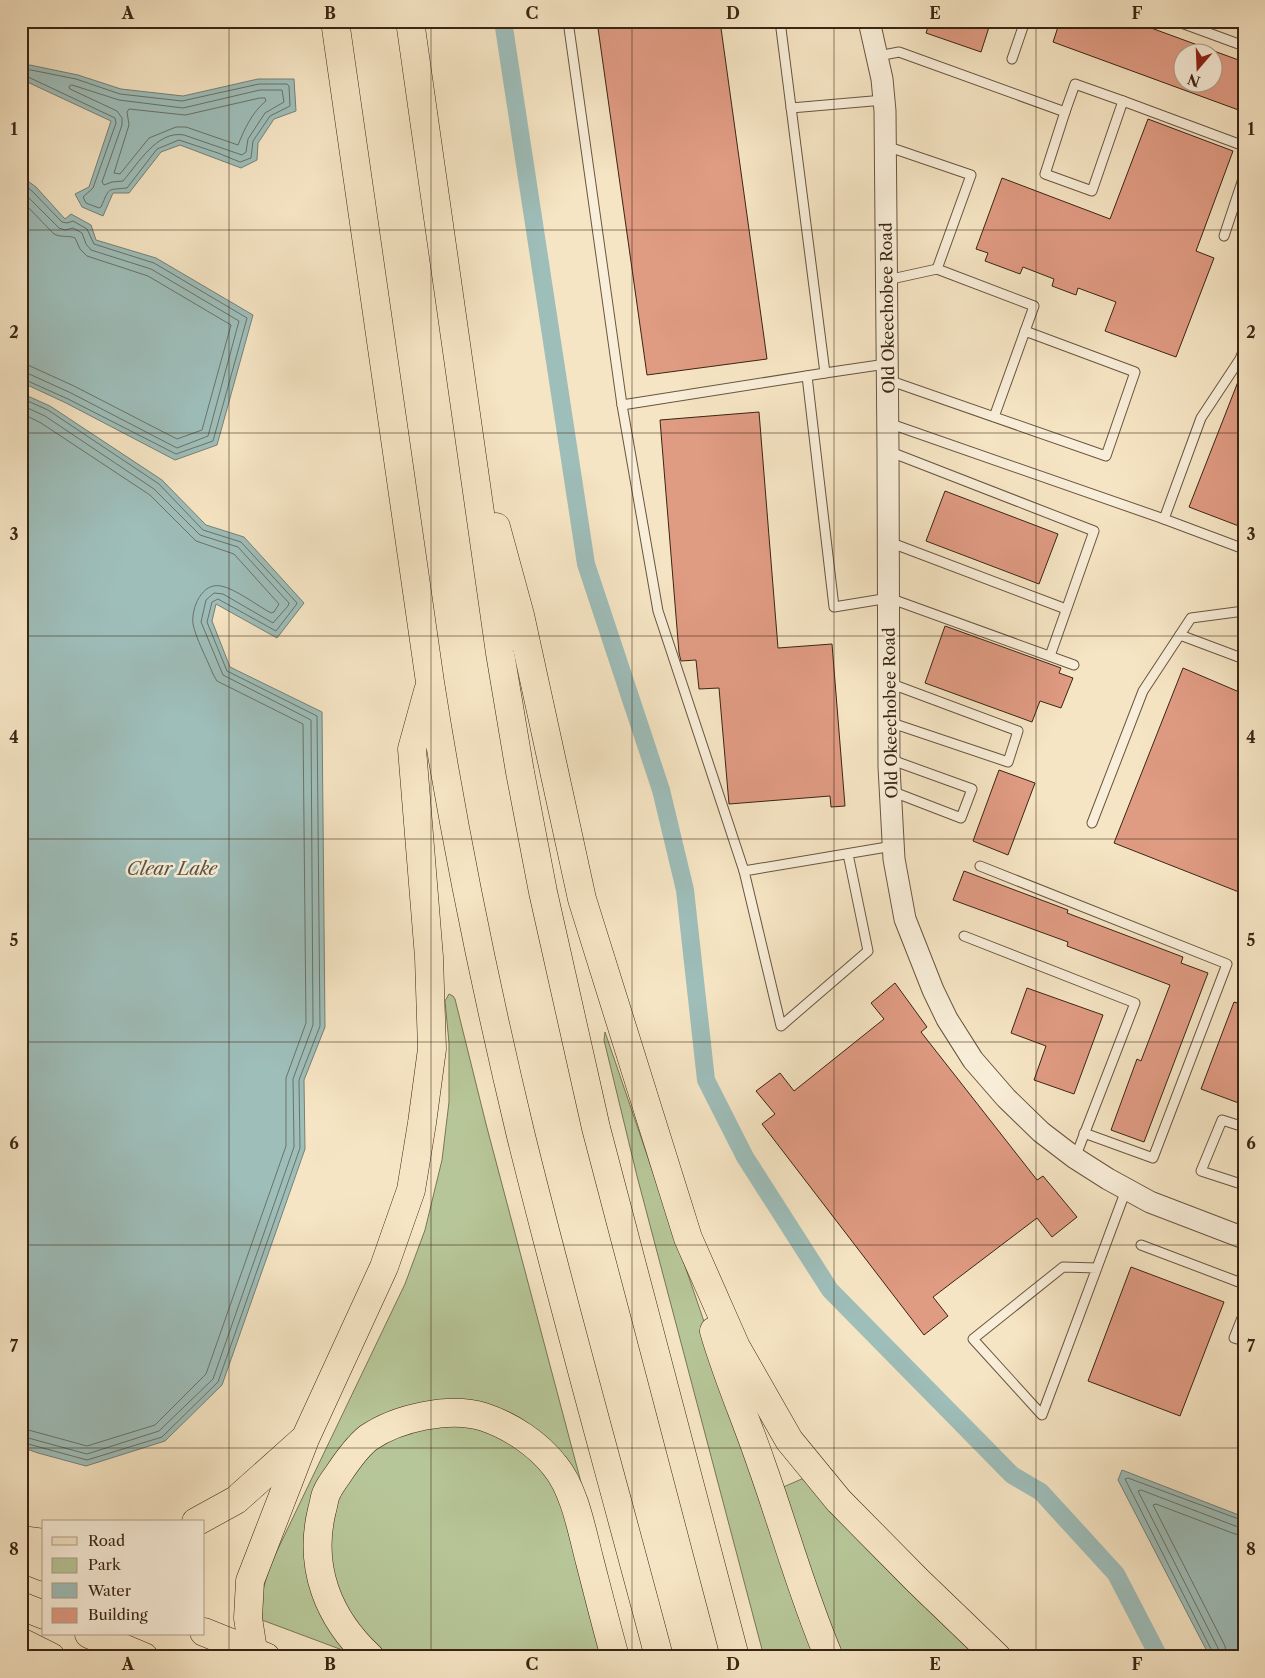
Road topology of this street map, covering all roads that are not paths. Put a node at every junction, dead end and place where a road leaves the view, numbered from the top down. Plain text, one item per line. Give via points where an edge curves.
1 (335, 21) edge
2 (410, 21) edge
3 (568, 21) edge
4 (780, 21) edge
5 (869, 21) edge
6 (1025, 21) edge
7 (1176, 21) edge
8 (1244, 46) edge
9 (878, 56) junction
10 (1012, 59) dead end
11 (884, 100) junction
12 (1123, 101) junction
13 (791, 108) junction
14 (1065, 112) junction
15 (885, 145) junction
16 (1244, 146) edge
17 (1244, 176) edge
18 (1224, 236) dead end
19 (937, 269) junction
20 (886, 280) junction
21 (1025, 331) junction
22 (1244, 349) edge
23 (887, 371) junction
24 (825, 373) junction
25 (807, 376) junction
26 (622, 405) junction
27 (464, 411) junction
28 (994, 417) junction
29 (888, 423) junction
30 (888, 451) junction
31 (1164, 520) junction
32 (888, 542) junction
33 (1244, 549) edge
34 (889, 598) junction
35 (1066, 609) junction
36 (1244, 611) edge
37 (1180, 636) junction
38 (1050, 656) junction
39 (1244, 659) edge
40 (1074, 665) dead end
41 (430, 682) junction
42 (889, 683) junction
43 (889, 722) junction
44 (889, 759) junction
45 (890, 790) junction
46 (1092, 823) dead end
47 (893, 846) junction
48 (848, 854) junction
49 (980, 866) dead end
50 (744, 871) junction
51 (964, 936) dead end
52 (1244, 1127) edge
53 (1084, 1133) junction
54 (1075, 1158) junction
55 (1244, 1185) edge
56 (1126, 1189) junction
57 (688, 1238) junction
58 (1244, 1238) edge
59 (1141, 1245) dead end
60 (1097, 1268) junction
61 (1244, 1284) edge
62 (1244, 1313) edge
63 (1244, 1341) edge
64 (305, 1439) junction
65 (200, 1520) edge
66 (21, 1540) edge
67 (42, 1543) edge
68 (21, 1558) edge
69 (42, 1566) edge
70 (21, 1606) edge
71 (42, 1615) edge
72 (205, 1632) edge
73 (94, 1636) edge
74 (21, 1642) edge
75 (257, 1655) edge
76 (51, 1657) edge
77 (144, 1657) edge
78 (370, 1657) edge
79 (615, 1657) edge
80 (659, 1657) edge
81 (734, 1657) edge
82 (829, 1657) edge
83 (997, 1657) edge

1 - 41 main road
2 - 27 main road
3 - 26 lane
4 - 13 lane
5 - 9 street, Old Okeechobee Road
6 - 10 lane
7 - 8 lane
9 - 11 street, Old Okeechobee Road
9 - 14 lane via 899,52
11 - 13 lane
11 - 15 street, Old Okeechobee Road
12 - 14 lane via 1075,84
12 - 14 lane via 1092,191 1045,174
12 - 16 lane
13 - 24 lane
15 - 19 lane via 971,175
15 - 20 street, Old Okeechobee Road
17 - 18 lane
19 - 20 lane
19 - 21 lane via 1034,306
20 - 23 street, Old Okeechobee Road
21 - 28 lane
21 - 28 lane via 1136,372 1106,456
22 - 31 lane via 1201,418
23 - 24 lane
23 - 28 lane
23 - 29 street, Old Okeechobee Road
24 - 25 lane
25 - 26 lane
25 - 34 lane via 834,607
26 - 50 lane via 658,611
27 - 57 main road via 520,615 582,899
27 - 81 main road via 518,764 556,951 596,1128
29 - 30 street, Old Okeechobee Road
29 - 31 lane
30 - 32 street, Old Okeechobee Road
30 - 35 lane via 1094,531
31 - 33 lane
32 - 34 street, Old Okeechobee Road
32 - 35 lane
34 - 38 lane
34 - 42 street, Old Okeechobee Road
35 - 38 lane
36 - 37 lane via 1191,618
37 - 39 lane
37 - 46 lane via 1143,691
38 - 40 lane
41 - 64 main road via 412,749 432,1049 411,1190 384,1267
41 - 80 main road via 466,886 509,1085
42 - 43 street, Old Okeechobee Road
42 - 43 lane via 1018,731 1008,762
43 - 44 street, Old Okeechobee Road
44 - 45 street, Old Okeechobee Road
44 - 45 lane via 972,790 961,818
45 - 47 street, Old Okeechobee Road
47 - 48 lane
47 - 54 street, Old Okeechobee Road via 905,919 947,1019 973,1060 1006,1098 1041,1132
48 - 50 lane
48 - 50 lane via 868,951 780,1026
49 - 53 lane via 1227,964 1153,1158
51 - 53 lane via 1135,1003
52 - 55 lane via 1222,1120 1201,1171
53 - 54 lane
54 - 56 street, Old Okeechobee Road
56 - 58 street, Old Okeechobee Road via 1150,1202
56 - 60 lane
57 - 82 main road via 720,1351
57 - 83 main road via 736,1347 789,1440 839,1501
59 - 61 lane
60 - 60 lane via 1080,1314 1042,1415 973,1339 1064,1267
62 - 63 lane via 1234,1338
64 - 65 main road via 236,1500
64 - 75 main road via 250,1581 248,1618
66 - 67 main road
68 - 69 main road
70 - 71 main road
72 - 75 main road
73 - 77 main road
74 - 76 main road
78 - 79 main road via 342,1625 329,1602 318,1563 318,1527 327,1492 347,1460 367,1439 390,1426 423,1415 451,1413 483,1417 511,1429 534,1444 556,1466 572,1496

